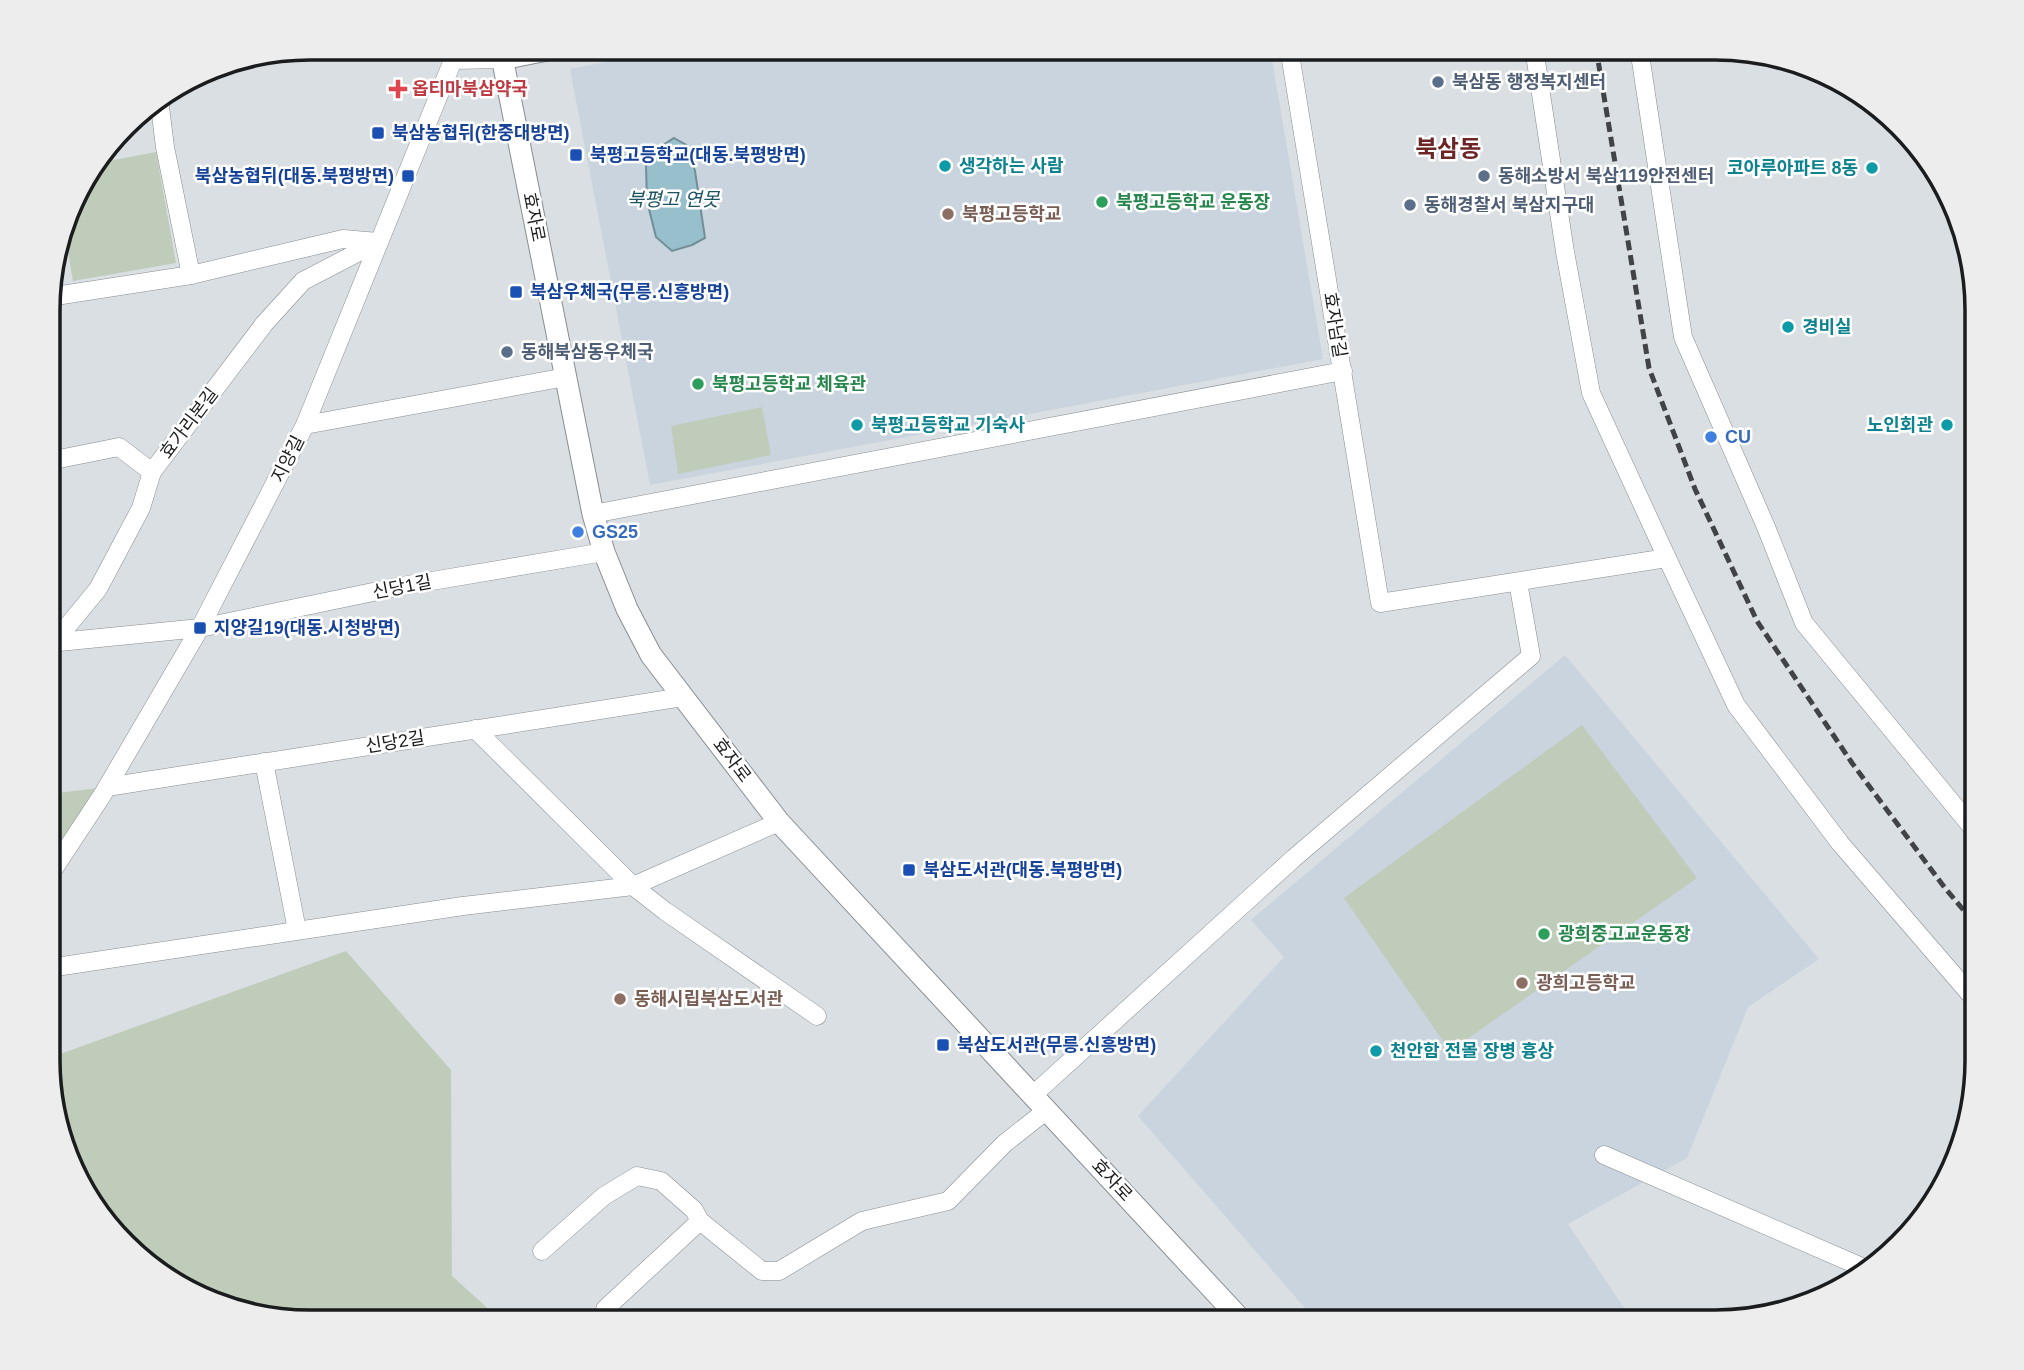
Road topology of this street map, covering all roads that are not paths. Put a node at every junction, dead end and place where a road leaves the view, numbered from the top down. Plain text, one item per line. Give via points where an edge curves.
1 (453, 60) edge
2 (502, 60) edge
3 (1291, 60) edge
4 (1536, 60) edge
5 (1641, 60) edge
6 (160, 109) edge
7 (378, 242) junction
8 (191, 275) junction
9 (60, 295) edge
10 (1343, 371) junction
11 (566, 377) junction
12 (305, 425) junction
13 (60, 459) edge
14 (152, 472) junction
15 (593, 514) junction
16 (604, 551) junction
17 (1667, 558) junction
18 (1518, 582) junction
19 (200, 628) junction
20 (60, 634) edge
21 (60, 644) edge
22 (683, 697) junction
23 (475, 729) junction
24 (264, 762) junction
25 (107, 787) junction
26 (1965, 818) edge
27 (779, 822) junction
28 (60, 860) edge
29 (633, 886) junction
30 (297, 930) junction
31 (60, 966) edge
32 (1965, 989) edge
33 (817, 1016) dead end
34 (1040, 1102) junction
35 (1604, 1155) dead end
36 (700, 1221) junction
37 (542, 1251) dead end
38 (1857, 1265) edge
39 (605, 1309) dead end
40 (1232, 1310) edge

1 - 7 street, 지양길
2 - 11 street, 효자로
3 - 10 street, 효자남길
4 - 17 street via 1591,393
5 - 26 street via 1683,337 1804,623
6 - 8 street
7 - 8 street via 343,239
7 - 12 street, 지양길
7 - 14 street, 효가리본길 via 303,281 264,324
8 - 9 street
10 - 15 street
10 - 18 street, 효자남길 via 1380,603
11 - 12 street
11 - 15 street, 효자로
12 - 19 street, 지양길
13 - 14 street via 119,447
14 - 20 street, 효가리본길 via 141,508 98,589
15 - 16 street, 효자로
16 - 19 street, 신당1길
16 - 22 street, 효자로 via 651,655
17 - 18 street
17 - 32 street via 1736,705 1840,843
18 - 34 street via 1531,656 1294,858
19 - 21 street, 신당1길
19 - 25 street, 지양길
22 - 23 street, 신당2길
22 - 27 street, 효자로
23 - 24 street, 신당2길
23 - 29 street
24 - 25 street, 신당2길
24 - 30 street
25 - 28 street, 지양길
27 - 29 street
27 - 34 street, 효자로
29 - 30 street
29 - 33 street
30 - 31 street
34 - 36 street via 948,1201 862,1221 779,1271 762,1270
34 - 40 street, 효자로
35 - 38 street
36 - 37 street via 694,1210 660,1181 637,1176 604,1196
36 - 39 street

